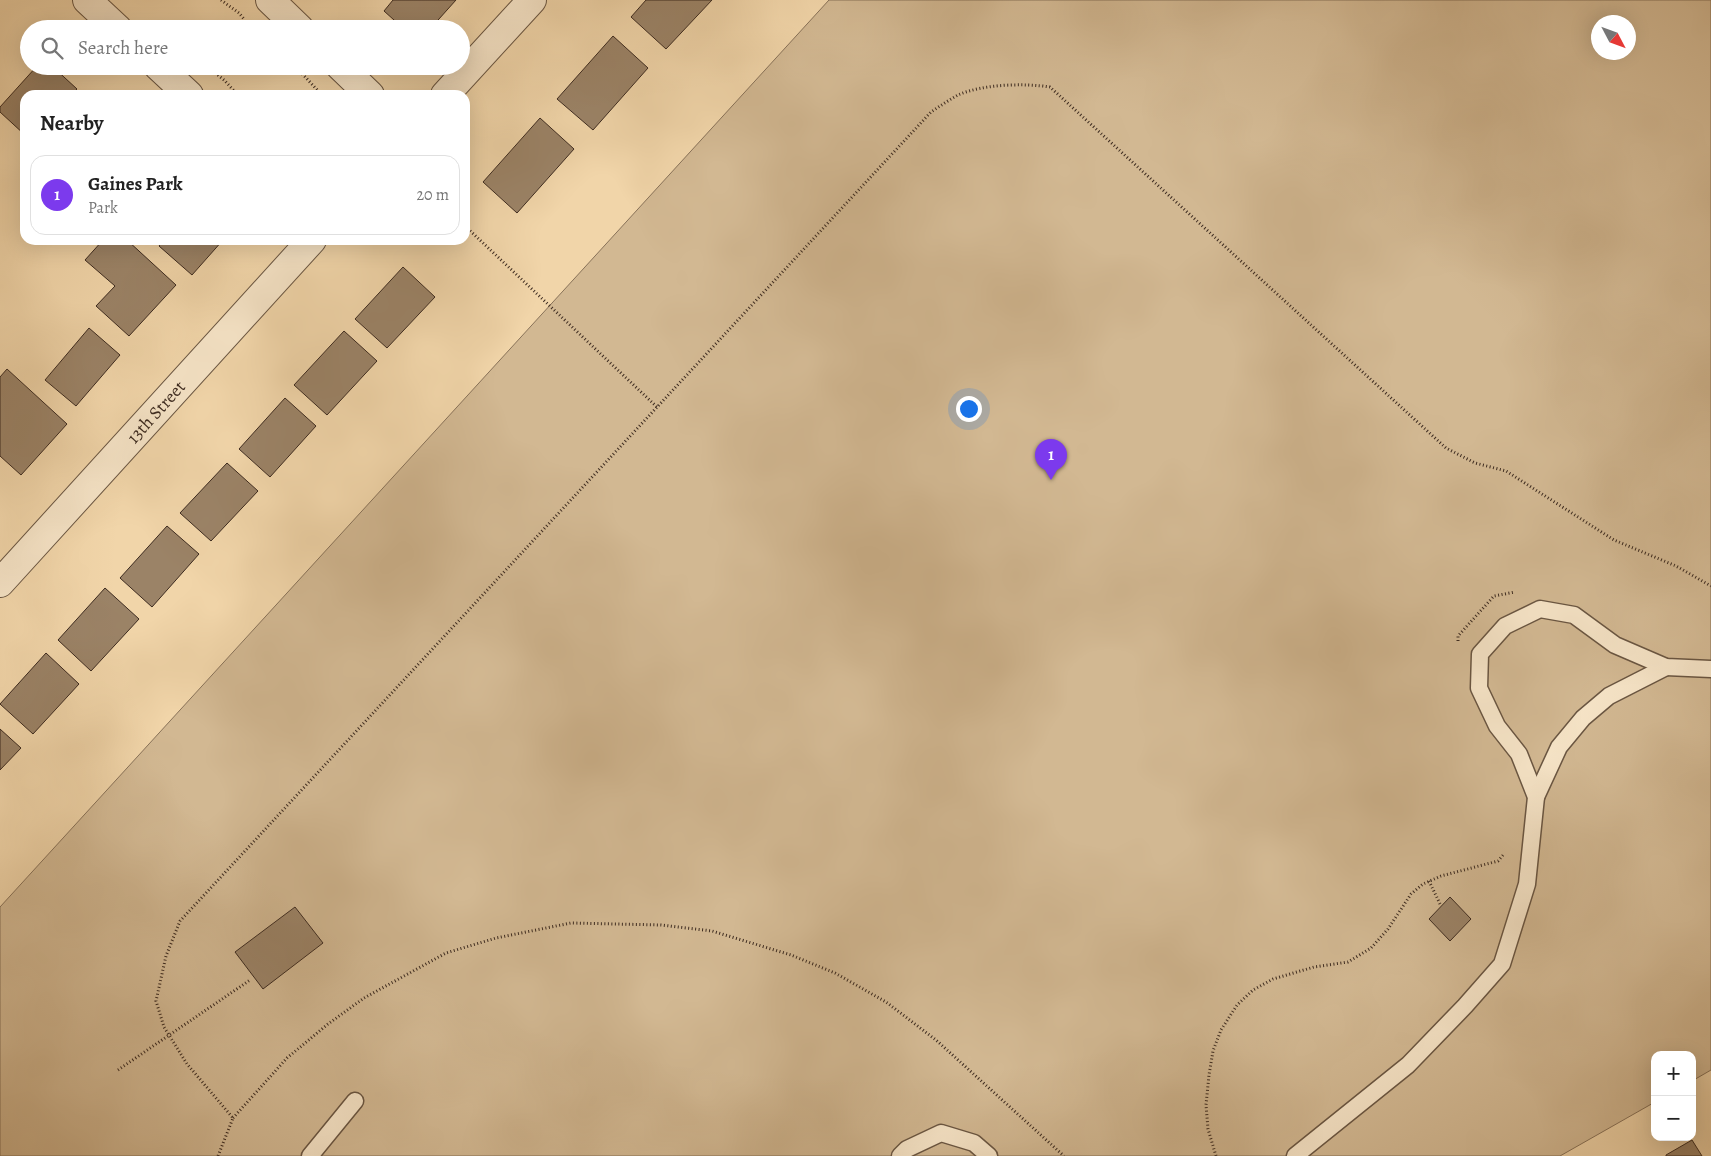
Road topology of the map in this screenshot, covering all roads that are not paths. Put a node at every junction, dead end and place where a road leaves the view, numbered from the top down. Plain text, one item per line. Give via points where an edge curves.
1 (87, 0) edge
2 (270, 0) edge
3 (532, 0) edge
4 (108, 20) edge
5 (291, 20) edge
6 (470, 68) edge
7 (168, 75) edge
8 (349, 75) edge
9 (463, 75) edge
10 (184, 90) edge
11 (365, 90) edge
12 (450, 90) edge
13 (307, 245) edge
14 (0, 583) edge
15 (1666, 667) junction
16 (1711, 669) edge
17 (1536, 797) junction
18 (355, 1101) dead end
19 (310, 1156) edge
20 (900, 1156) edge
21 (989, 1156) edge
22 (1295, 1156) edge

1 - 4 street
2 - 5 street
3 - 6 street
7 - 10 street
8 - 11 street
9 - 12 street
13 - 14 street, 13th Street
15 - 16 lane
15 - 17 lane via 1609,696 1583,718 1559,747
15 - 17 lane via 1615,645 1574,615 1540,609 1504,626 1480,654 1479,688 1497,726 1519,754
17 - 22 lane via 1527,884 1502,964 1408,1064
18 - 19 lane
20 - 21 lane via 907,1149 941,1133 974,1143

